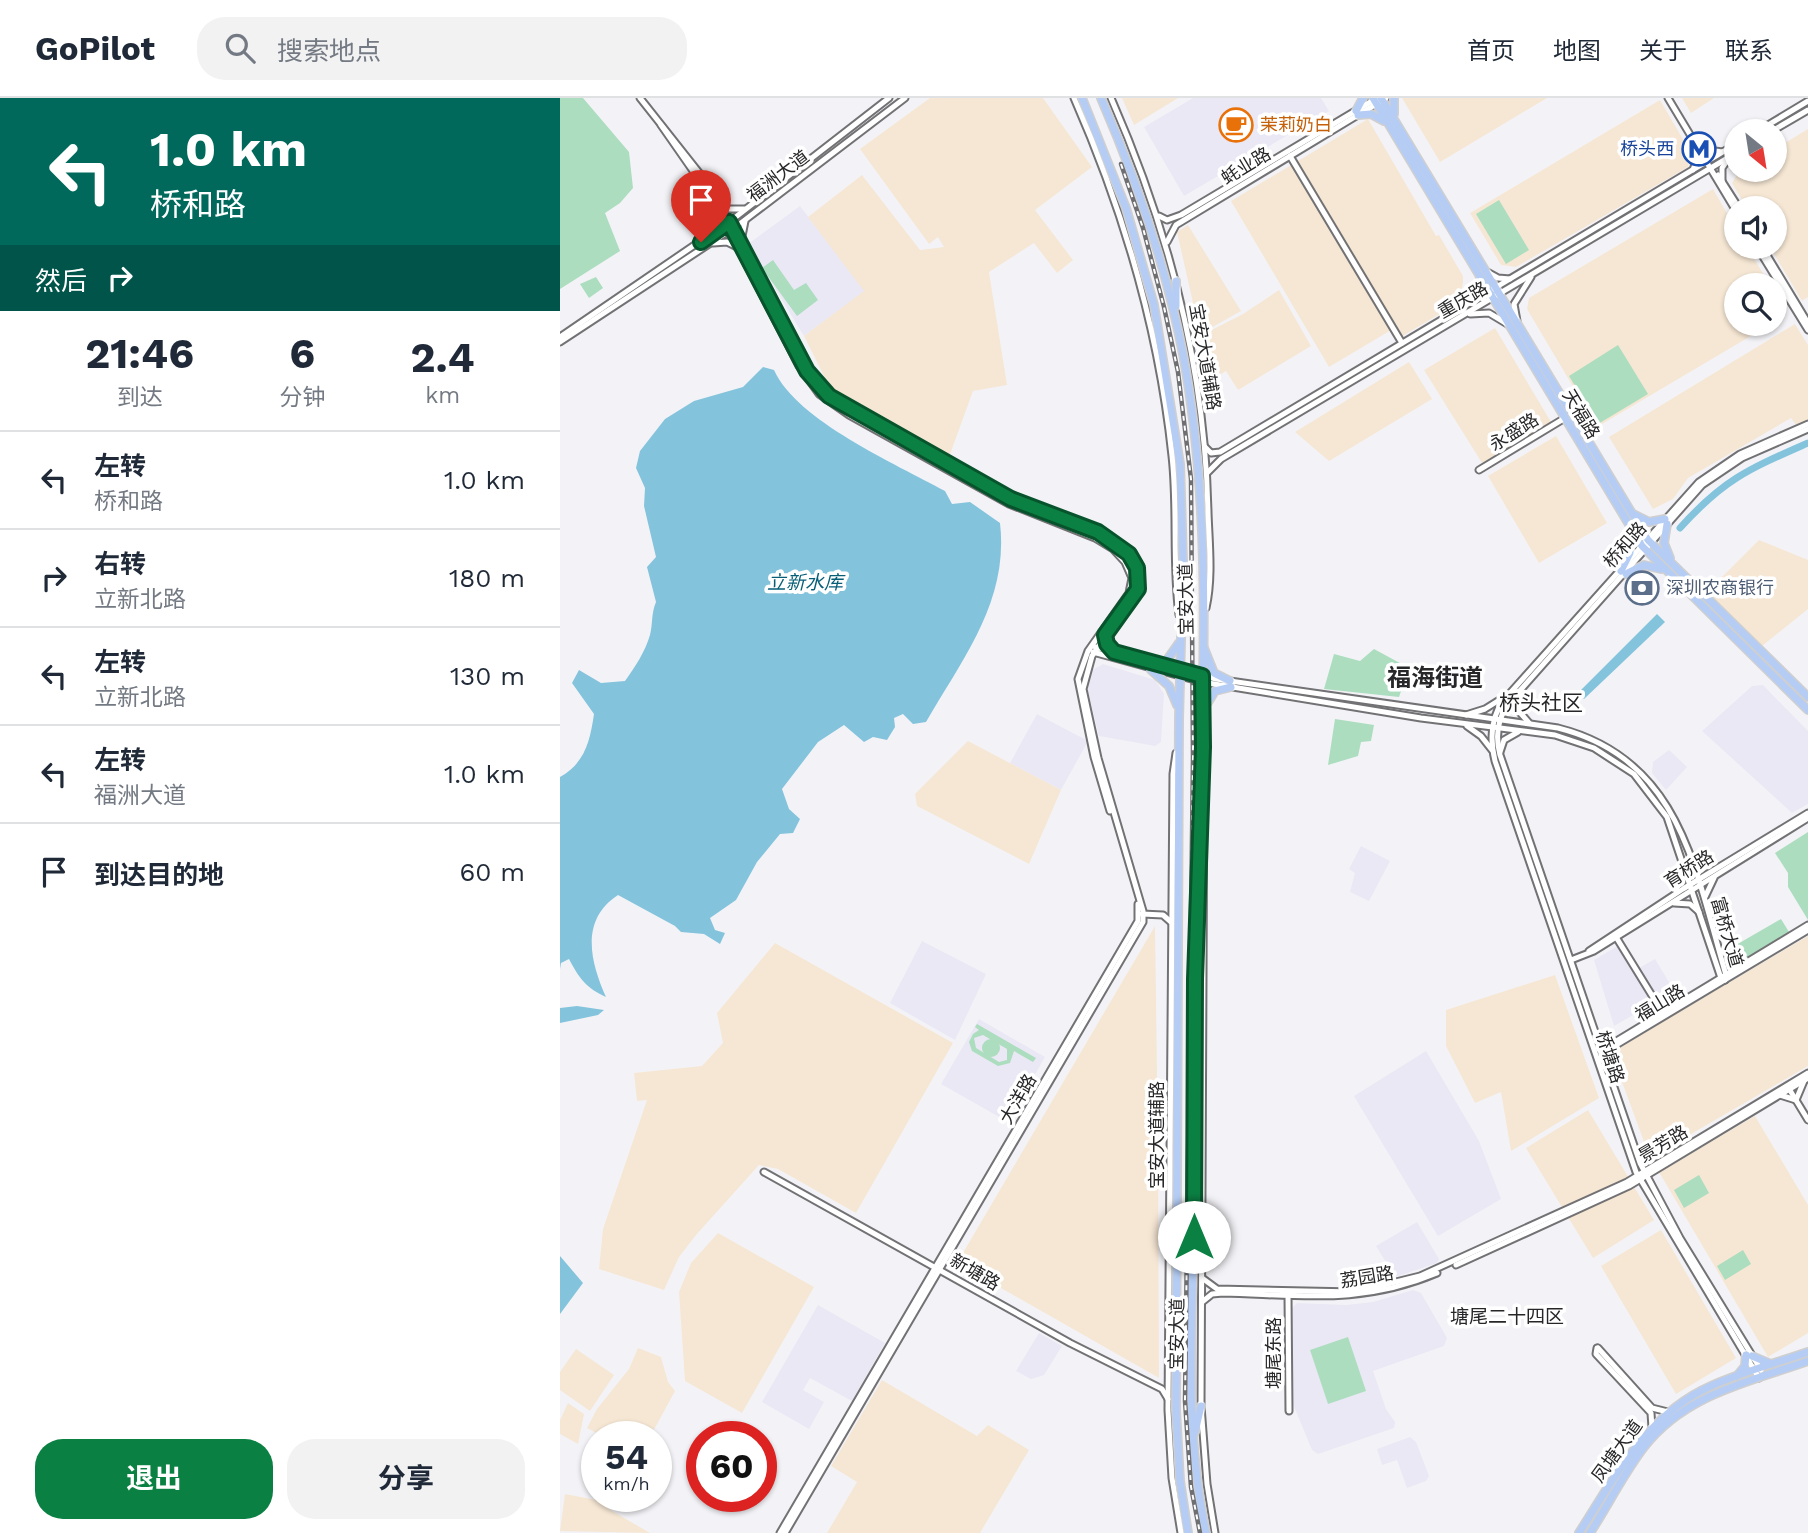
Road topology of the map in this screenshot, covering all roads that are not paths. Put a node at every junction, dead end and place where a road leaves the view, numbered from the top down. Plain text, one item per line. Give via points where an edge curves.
1 (640, 98) edge
2 (889, 98) edge
3 (905, 98) edge
4 (1074, 98) edge
5 (1083, 98) edge
6 (1101, 98) edge
7 (1111, 98) edge
8 (1363, 98) edge
9 (1394, 98) edge
10 (1670, 98) edge
11 (1378, 99) edge
12 (1808, 101) edge
13 (1808, 110) edge
14 (1357, 113) junction
15 (1778, 119) edge
16 (1787, 122) edge
17 (1396, 130) junction
18 (1701, 149) junction
19 (1722, 152) joint
20 (1290, 156) junction
21 (1708, 161) junction
22 (1724, 161) edge
23 (1724, 165) edge
24 (1712, 168) junction
25 (1694, 173) junction
26 (1721, 182) junction
27 (1729, 196) edge
28 (717, 203) junction
29 (750, 206) junction
30 (1157, 215) junction
31 (747, 218) junction
32 (729, 226) junction
33 (708, 237) junction
34 (707, 245) junction
35 (1166, 245) junction
36 (740, 247) junction
37 (1767, 259) edge
38 (1768, 259) edge
39 (1482, 272) junction
40 (1532, 276) junction
41 (1513, 278) junction
42 (1176, 281) junction
43 (1479, 292) joint
44 (1494, 293) junction
45 (1468, 304) junction
46 (1175, 317) junction
47 (1461, 317) junction
48 (1808, 323) edge
49 (1513, 325) junction
50 (1808, 330) edge
51 (560, 339) edge
52 (1402, 343) junction
53 (1564, 418) junction
54 (1808, 427) edge
55 (1246, 441) junction
56 (1205, 447) junction
57 (1479, 470) dead end
58 (1207, 473) junction
59 (1631, 512) junction
60 (1666, 522) junction
61 (1628, 523) junction
62 (1647, 545) junction
63 (1673, 565) junction
64 (1665, 571) junction
65 (1624, 572) junction
66 (1181, 630) junction
67 (1105, 635) junction
68 (1202, 636) junction
69 (1181, 639) junction
70 (1093, 649) junction
71 (1114, 652) junction
72 (1108, 657) junction
73 (1088, 665) junction
74 (1153, 667) junction
75 (1180, 675) junction
76 (1202, 679) junction
77 (1231, 684) junction
78 (1520, 691) junction
79 (1509, 693) junction
80 (1808, 696) edge
81 (1808, 710) edge
82 (1202, 713) junction
83 (1444, 713) junction
84 (1464, 715) junction
85 (1179, 719) junction
86 (1443, 721) junction
87 (1496, 721) junction
88 (1464, 724) junction
89 (1532, 724) junction
90 (1547, 726) junction
91 (1495, 728) junction
92 (1520, 732) junction
93 (1546, 734) junction
94 (1179, 737) junction
95 (1203, 747) junction
96 (1497, 754) junction
97 (1808, 816) edge
98 (1684, 838) junction
99 (1677, 840) junction
100 (1684, 861) junction
101 (1717, 874) junction
102 (1695, 884) junction
103 (1673, 895) junction
104 (1704, 904) junction
105 (1172, 905) junction
106 (1667, 905) junction
107 (1141, 913) junction
108 (1702, 918) junction
109 (1172, 925) junction
110 (1808, 928) edge
111 (1616, 937) junction
112 (1587, 953) junction
113 (1571, 960) junction
114 (1724, 977) junction
115 (1664, 1015) junction
116 (1602, 1052) junction
117 (1595, 1055) junction
118 (1807, 1077) edge
119 (1789, 1087) junction
120 (1780, 1095) junction
121 (1796, 1100) junction
122 (1808, 1120) edge
123 (764, 1172) dead end
124 (1645, 1174) junction
125 (1638, 1178) junction
126 (1527, 1230) junction
127 (938, 1267) junction
128 (1202, 1278) junction
129 (1288, 1295) junction
130 (1202, 1302) junction
131 (1808, 1352) edge
132 (1749, 1355) junction
133 (1808, 1361) edge
134 (1775, 1364) junction
135 (1759, 1373) junction
136 (1735, 1377) junction
137 (1169, 1400) junction
138 (1201, 1406) junction
139 (1289, 1411) dead end
140 (1668, 1412) junction
141 (1651, 1428) junction
142 (1193, 1443) junction
143 (1593, 1520) junction
144 (783, 1533) edge
145 (1181, 1533) edge
146 (1188, 1533) edge
147 (1206, 1533) edge
148 (1215, 1533) edge
149 (1579, 1533) edge
150 (1590, 1533) edge

1 - 28 main road
2 - 29 main road, 福洲大道
3 - 31 main road, 福洲大道
4 - 66 main road via 1116,201 1152,333 1172,453
5 - 66 main road, 宝安大道 via 1126,208 1162,345 1180,464
6 - 46 main road, 宝安大道 via 1147,216
7 - 30 main road, 宝安大道辅路
8 - 14 main road
9 - 17 main road
10 - 18 main road
11 - 14 main road, 蚝业路
11 - 17 main road, 天福路
12 - 15 main road
13 - 16 main road
14 - 17 main road via 1376,116
14 - 20 main road, 蚝业路
14 - 30 main road, 蚝业路 via 1175,218
17 - 39 main road, 天福路
18 - 19 main road
18 - 21 main road
18 - 25 main road
19 - 21 main road, 重庆路
20 - 35 main road, 蚝业路 via 1176,225
20 - 52 main road
21 - 24 main road
21 - 25 main road, 重庆路
22 - 24 main road, 重庆路
23 - 26 main road
24 - 25 main road, 重庆路
24 - 26 main road
25 - 26 main road
25 - 40 main road, 重庆路
25 - 41 main road, 重庆路
26 - 27 main road
28 - 29 main road via 735,210
28 - 32 main road
28 - 33 main road via 716,222
29 - 32 main road, 福洲大道
30 - 35 main road, 宝安大道辅路
31 - 32 main road, 福洲大道
31 - 36 main road
32 - 33 main road, 福洲大道
32 - 34 main road, 福洲大道
32 - 36 main road
33 - 51 main road, 福洲大道
34 - 36 main road via 727,242
34 - 51 main road, 福洲大道
35 - 42 main road, 宝安大道辅路
36 - 67 main road via 807,371 829,396 1011,499 1098,532 1128,552 1137,568 1138,589
36 - 70 main road via 803,373 825,400 1009,505 1077,530 1118,552 1130,571 1131,588
37 - 50 main road
38 - 48 main road
39 - 41 main road
39 - 43 main road
39 - 44 main road, 天福路
40 - 44 main road, 重庆路
40 - 49 main road via 1514,304
41 - 44 main road, 重庆路
42 - 46 main road
42 - 56 main road, 宝安大道辅路
43 - 45 main road
44 - 45 main road, 重庆路
44 - 47 main road, 重庆路
44 - 49 main road, 天福路
45 - 52 main road, 重庆路
46 - 68 main road, 宝安大道 via 1189,391 1199,491
47 - 49 main road via 1489,313
47 - 55 main road, 重庆路
49 - 53 main road, 天福路
49 - 59 main road, 天福路
52 - 55 main road, 重庆路
53 - 57 main road, 永盛路
53 - 61 main road, 天福路
54 - 60 main road, 桥和路 via 1718,467 1692,489
55 - 56 main road, 重庆路 via 1217,453
55 - 58 main road, 重庆路
56 - 58 main road, 宝安大道辅路
58 - 68 main road, 宝安大道辅路 via 1208,594
59 - 60 main road via 1649,522
59 - 62 main road, 天福路
60 - 62 main road, 桥和路
60 - 63 main road via 1664,544
61 - 62 main road, 天福路
61 - 65 main road via 1631,546
62 - 63 main road, 天福路
62 - 64 main road, 天福路
62 - 65 main road, 桥和路
63 - 80 main road, 天福路
64 - 65 main road via 1644,565
64 - 81 main road, 天福路
65 - 78 main road, 桥和路
65 - 79 main road, 桥和路
66 - 69 main road, 宝安大道
67 - 70 main road
67 - 71 main road
68 - 76 main road, 宝安大道
68 - 77 main road via 1214,673
69 - 74 main road via 1171,657
69 - 75 main road, 宝安大道
70 - 71 main road
70 - 72 main road
70 - 73 main road
70 - 107 main road via 1079,672 1079,691
71 - 74 main road
72 - 73 main road
72 - 74 main road
73 - 107 main road via 1085,698
74 - 75 main road
74 - 85 main road via 1169,686
75 - 76 main road
75 - 85 main road, 宝安大道
76 - 77 main road
76 - 82 main road, 宝安大道
77 - 82 main road via 1212,694
77 - 83 main road
77 - 86 main road
78 - 87 main road, 桥和路
78 - 89 main road via 1517,709
79 - 84 main road via 1485,709
79 - 87 main road, 桥和路 via 1498,708
82 - 95 main road, 宝安大道
83 - 84 main road
83 - 86 main road
84 - 87 main road
85 - 94 main road, 宝安大道
86 - 88 main road
87 - 89 main road, 富桥大道
87 - 91 main road, 桥塘路
88 - 91 main road
88 - 96 main road
89 - 90 main road, 富桥大道
90 - 93 main road
90 - 98 main road, 富桥大道 via 1598,742 1638,769 1669,805
91 - 92 main road, 富桥大道
91 - 96 main road, 桥塘路
92 - 93 main road, 富桥大道
92 - 96 main road via 1504,740
93 - 99 main road, 富桥大道 via 1594,748 1634,775 1662,809
94 - 105 main road, 宝安大道辅路 via 1173,774
94 - 146 main road, 宝安大道 via 1176,1410
95 - 128 main road
95 - 142 main road, 宝安大道 via 1195,979
96 - 113 main road, 桥塘路
96 - 117 main road, 桥塘路
97 - 101 main road, 育桥路
97 - 102 main road, 育桥路
98 - 99 main road
98 - 102 main road, 富桥大道
99 - 100 main road, 富桥大道
100 - 102 main road, 富桥大道
100 - 103 main road via 1683,877
101 - 102 main road, 育桥路
101 - 104 main road via 1706,889
102 - 103 main road, 育桥路
102 - 104 main road, 富桥大道
102 - 106 main road, 育桥路
102 - 108 main road, 富桥大道
103 - 112 main road, 育桥路
104 - 114 main road, 富桥大道
105 - 107 main road via 1164,911
105 - 109 main road, 宝安大道辅路
106 - 108 main road via 1685,902
106 - 111 main road, 育桥路
107 - 109 main road via 1165,915
107 - 127 main road, 大洋路
108 - 114 main road, 富桥大道
109 - 137 main road, 宝安大道辅路
110 - 114 main road, 福山路
111 - 112 main road, 育桥路
111 - 115 main road
112 - 113 main road, 育桥路
113 - 116 main road, 桥塘路
114 - 115 main road, 福山路
115 - 116 main road, 福山路
116 - 117 main road, 福山路
116 - 124 main road, 桥塘路
117 - 125 main road, 桥塘路
118 - 119 main road, 景芳路
118 - 121 main road
119 - 120 main road, 景芳路
119 - 121 main road
119 - 124 main road, 景芳路
120 - 121 main road
120 - 124 main road, 景芳路
121 - 122 main road
123 - 127 main road, 新塘路
124 - 125 main road, 景芳路
124 - 132 main road, 桥塘路
125 - 126 main road, 景芳路
125 - 132 main road, 桥塘路
126 - 128 main road, 荔园路 via 1420,1276 1368,1291 1217,1289
126 - 129 main road, 荔园路 via 1433,1275 1385,1291 1344,1297
127 - 137 main road, 新塘路 via 1163,1390
127 - 144 main road, 大洋路
128 - 130 main road
129 - 130 main road, 荔园路 via 1217,1293
129 - 139 main road, 塘尾东路
130 - 138 main road
131 - 134 main road, 凤塘大道
132 - 134 main road
132 - 135 main road, 桥塘路
132 - 136 main road
133 - 135 main road, 凤塘大道
134 - 135 main road, 凤塘大道
135 - 136 main road, 凤塘大道
135 - 143 main road, 凤塘大道 via 1699,1400 1662,1428
136 - 140 main road, 凤塘大道
137 - 145 main road, 宝安大道辅路 via 1172,1478
138 - 142 main road
138 - 148 main road
140 - 141 main road, 凤塘大道
140 - 141 main road via 1651,1408 1597,1348 1596,1354 1651,1413
141 - 143 main road, 凤塘大道
142 - 147 main road, 宝安大道
143 - 149 main road, 凤塘大道
143 - 150 main road, 凤塘大道

